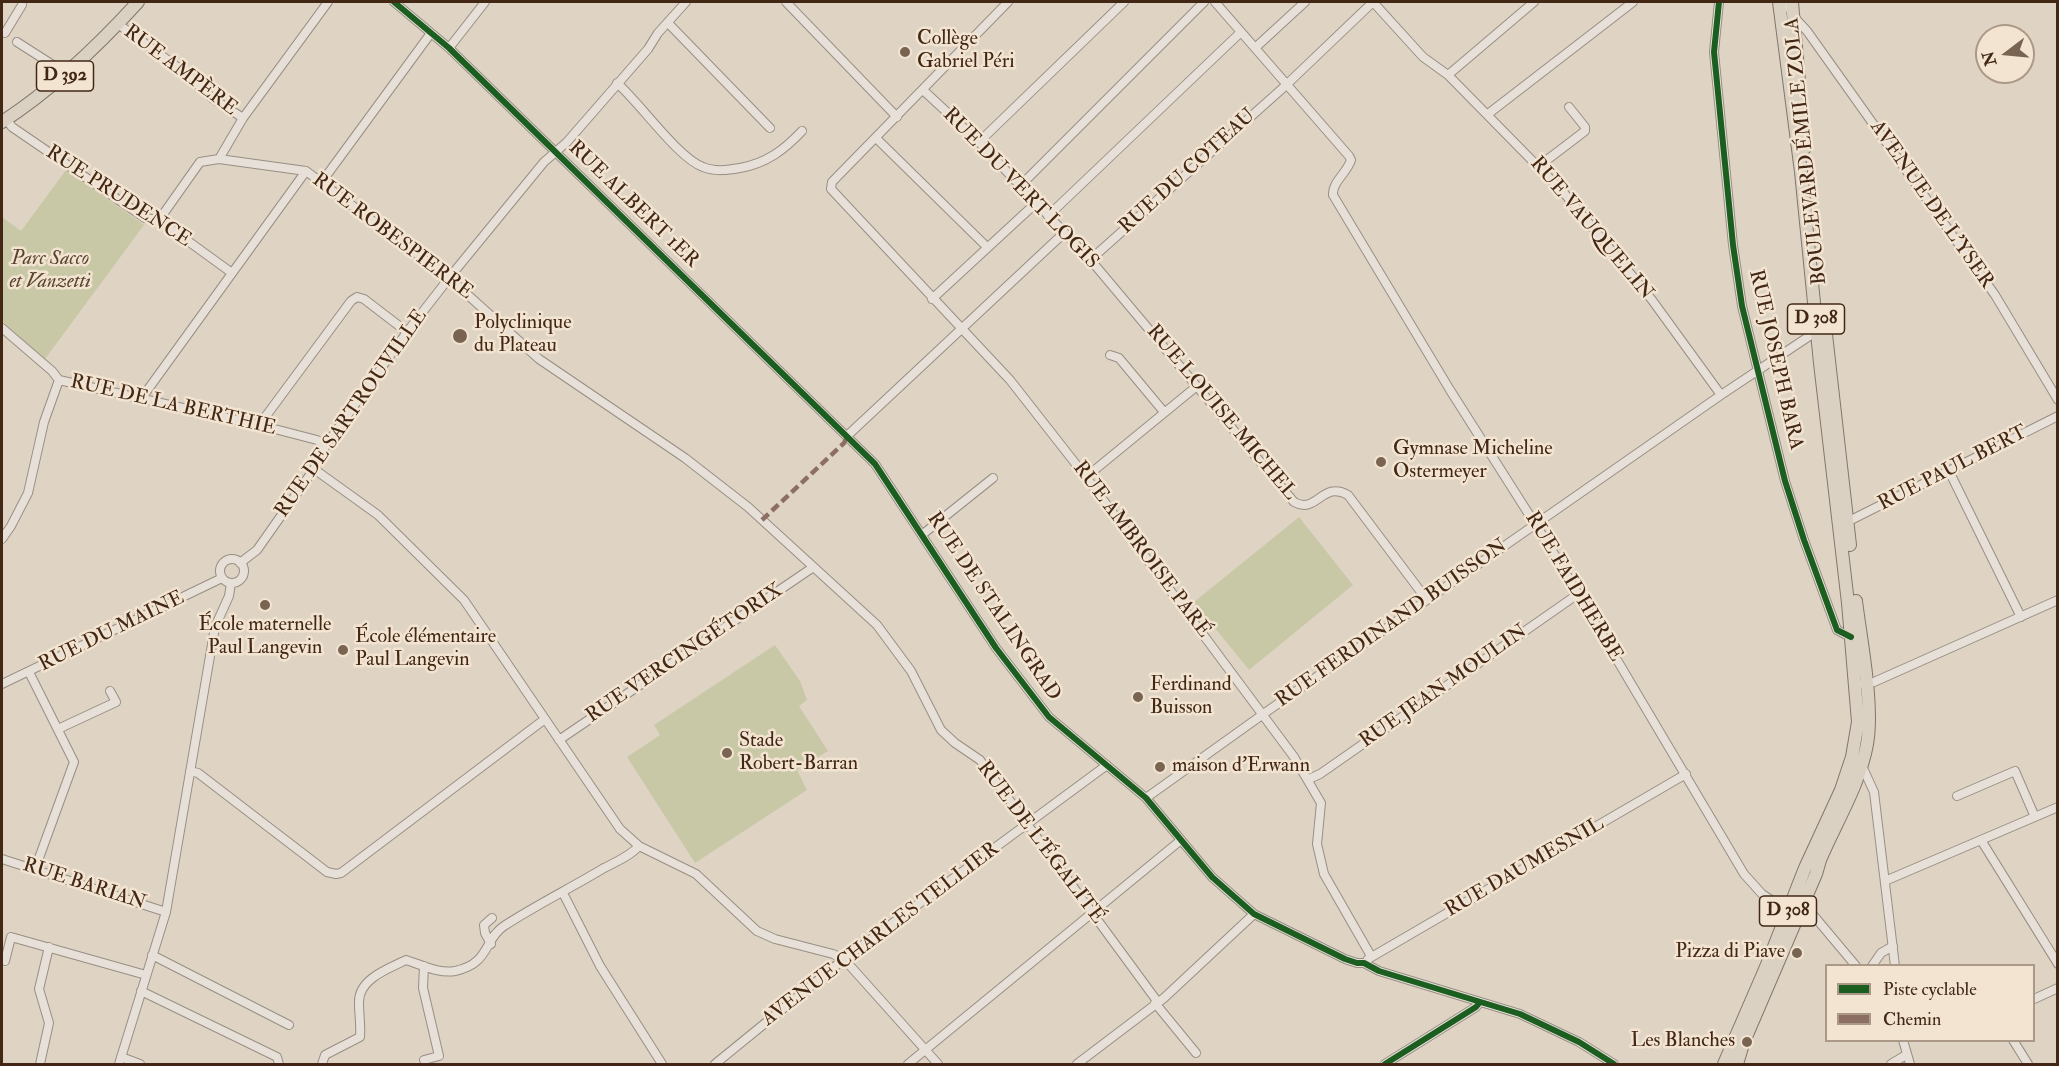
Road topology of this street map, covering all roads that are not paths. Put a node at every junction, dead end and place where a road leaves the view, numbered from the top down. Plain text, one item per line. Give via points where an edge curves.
1 (138, 2) edge
2 (328, 2) edge
3 (394, 2) edge
4 (485, 2) edge
5 (686, 2) edge
6 (786, 2) edge
7 (1008, 2) edge
8 (1124, 2) edge
9 (1204, 2) edge
10 (1215, 2) edge
11 (1305, 2) edge
12 (1373, 2) edge
13 (1534, 2) edge
14 (1633, 2) edge
15 (1719, 2) edge
16 (1779, 2) edge
17 (1786, 2) edge
18 (1792, 2) edge
19 (22, 5) dead end
20 (1794, 17) junction
21 (668, 23) junction
22 (117, 24) junction
23 (1782, 27) junction
24 (1241, 32) junction
25 (431, 33) junction
26 (3, 34) edge
27 (17, 42) dead end
28 (449, 48) junction
29 (1255, 48) junction
30 (66, 74) junction
31 (1448, 75) junction
32 (617, 83) junction
33 (1286, 85) junction
34 (923, 90) junction
35 (1569, 107) dead end
36 (1488, 114) junction
37 (897, 117) junction
38 (243, 118) junction
39 (4, 121) edge
40 (770, 128) dead end
41 (802, 131) dead end
42 (876, 138) junction
43 (979, 142) junction
44 (556, 153) junction
45 (219, 159) junction
46 (1539, 166) junction
47 (306, 171) junction
48 (321, 183) junction
49 (1020, 186) junction
50 (1036, 203) junction
51 (1048, 216) junction
52 (159, 220) junction
53 (1064, 233) junction
54 (987, 247) junction
55 (1090, 260) junction
56 (232, 273) junction
57 (449, 278) junction
58 (1116, 289) joint
59 (932, 298) junction
60 (2, 328) edge
61 (960, 329) junction
62 (1817, 331) junction
63 (407, 332) junction
64 (1110, 355) dead end
65 (1758, 370) junction
66 (59, 380) junction
67 (1197, 386) junction
68 (1721, 395) junction
69 (141, 399) junction
70 (2058, 400) edge
71 (1164, 412) junction
72 (2058, 416) edge
73 (261, 426) junction
74 (848, 435) junction
75 (326, 445) junction
76 (314, 469) junction
77 (1949, 471) junction
78 (1086, 477) junction
79 (993, 478) dead end
80 (748, 507) joint
81 (1847, 522) junction
82 (1536, 525) junction
83 (923, 534) junction
84 (2, 538) edge
85 (240, 563) junction
86 (812, 568) junction
87 (222, 578) junction
88 (231, 583) junction
89 (1578, 594) junction
90 (1427, 600) junction
91 (2058, 600) edge
92 (2021, 616) junction
93 (1851, 637) junction
94 (1862, 649) junction
95 (29, 672) junction
96 (2, 684) edge
97 (1861, 685) junction
98 (110, 691) dead end
99 (1263, 714) junction
100 (545, 719) junction
101 (58, 729) junction
102 (559, 741) junction
103 (1852, 757) junction
104 (1107, 765) junction
105 (1862, 766) junction
106 (190, 771) junction
107 (1686, 774) junction
108 (1309, 779) junction
109 (1957, 796) dead end
110 (1146, 798) junction
111 (2058, 807) edge
112 (2035, 817) junction
113 (1027, 824) junction
114 (1181, 840) junction
115 (1981, 840) junction
116 (639, 846) junction
117 (2, 859) edge
118 (35, 869) junction
119 (1885, 881) junction
120 (563, 893) junction
121 (1795, 909) junction
122 (166, 912) junction
123 (1092, 913) junction
124 (1254, 914) junction
125 (492, 918) dead end
126 (491, 944) junction
127 (1893, 946) junction
128 (49, 947) junction
129 (152, 955) junction
130 (1371, 956) junction
131 (844, 959) junction
132 (5, 961) dead end
133 (1364, 963) junction
134 (1854, 964) edge
135 (1873, 964) edge
136 (1895, 964) edge
137 (2058, 964) edge
138 (424, 966) junction
139 (146, 975) junction
140 (2058, 988) edge
141 (141, 991) junction
142 (2035, 999) edge
143 (1156, 1002) junction
144 (1480, 1002) junction
145 (289, 1025) dead end
146 (1903, 1042) edge
147 (2014, 1042) edge
148 (926, 1050) junction
149 (1196, 1053) dead end
150 (1906, 1055) junction
151 (424, 1060) dead end
152 (120, 1061) edge
153 (40, 1065) edge
154 (140, 1065) edge
155 (279, 1065) edge
156 (322, 1065) edge
157 (662, 1065) edge
158 (715, 1065) edge
159 (908, 1065) edge
160 (938, 1065) edge
161 (1077, 1065) edge
162 (1385, 1065) edge
163 (1614, 1065) edge
164 (1724, 1065) edge
165 (1737, 1065) edge
166 (1891, 1065) edge
167 (1910, 1065) edge
168 (2028, 1065) edge

1 - 22 main road, D 392
2 - 38 street
3 - 25 street, RUE ALBERT 1ER
4 - 28 street
5 - 21 street, RUE DE SARTROUVILLE
6 - 37 street
7 - 34 street
8 - 43 street
9 - 49 street
10 - 24 street
11 - 29 street
12 - 31 street, RUE VAUQUELIN via 1423,57
12 - 33 street, RUE DU COTEAU
13 - 31 street
14 - 36 street
15 - 65 street, RUE JOSEPH BARA via 1714,52 1733,244 1742,306
16 - 23 main road, BOULEVARD ÉMILE ZOLA / D 308
17 - 20 street, AVENUE DE L'YSER
18 - 20 main road, BOULEVARD ÉMILE ZOLA / D 308
19 - 26 street
20 - 23 street
20 - 70 street, AVENUE DE L'YSER via 1995,295
20 - 81 main road, BOULEVARD ÉMILE ZOLA / D 308
21 - 32 street, RUE DE SARTROUVILLE
21 - 40 street
22 - 30 main road, D 392
22 - 38 street, RUE AMPÈRE
23 - 62 main road, BOULEVARD ÉMILE ZOLA / D 308
24 - 29 street
24 - 51 street
25 - 28 street, RUE ALBERT 1ER
25 - 48 street
27 - 30 street
28 - 44 street, RUE ALBERT 1ER
29 - 33 street
30 - 39 main road, D 392
31 - 36 street, RUE VAUQUELIN
32 - 41 street via 682,151 703,167 726,171 764,162
32 - 44 street, RUE DE SARTROUVILLE
33 - 55 street, RUE DU COTEAU
33 - 82 street, RUE FAIDHERBE via 1351,160 1335,185 1334,195
34 - 37 street
34 - 43 street, RUE DU VERT LOGIS
35 - 46 street via 1585,131
36 - 46 street, RUE VAUQUELIN
37 - 42 street
38 - 45 street
39 - 52 street, RUE PRUDENCE via 145,218
42 - 54 street
42 - 59 street, RUE AMBROISE PARÉ via 832,182 831,189
43 - 49 street, RUE DU VERT LOGIS
44 - 57 street, RUE DE SARTROUVILLE via 544,162
44 - 74 street, RUE ALBERT 1ER
45 - 47 street, RUE ROBESPIERRE
45 - 52 street via 200,162
46 - 68 street, RUE VAUQUELIN via 1652,300
47 - 48 street, RUE ROBESPIERRE
47 - 56 street
48 - 57 street, RUE ROBESPIERRE
49 - 50 street, RUE DU VERT LOGIS
50 - 51 street, RUE DU VERT LOGIS
50 - 54 street
51 - 53 street, RUE DU VERT LOGIS
52 - 56 street, RUE PRUDENCE
53 - 55 street, RUE DU VERT LOGIS
53 - 61 street
54 - 59 street
55 - 58 street, RUE DU VERT LOGIS
56 - 69 street
57 - 63 street, RUE DE SARTROUVILLE
57 - 80 street, RUE ROBESPIERRE via 539,359 685,458
58 - 67 street, RUE LOUISE MICHEL
59 - 61 street, RUE AMBROISE PARÉ
60 - 66 street, RUE DE LA BERTHIE
61 - 74 street
61 - 78 street, RUE AMBROISE PARÉ via 1010,380
62 - 65 street, RUE FERDINAND BUISSON
62 - 93 main road, BOULEVARD ÉMILE ZOLA / D 308
63 - 73 street via 357,297
63 - 75 street, RUE DE SARTROUVILLE
64 - 71 street via 1119,358
65 - 68 street, RUE FERDINAND BUISSON
65 - 93 street, RUE JOSEPH BARA via 1804,540 1837,630
66 - 69 street, RUE DE LA BERTHIE
66 - 84 street via 44,422 28,493
67 - 71 street
67 - 90 street, RUE LOUISE MICHEL via 1294,502 1310,505 1334,490 1352,499
68 - 82 street, RUE FERDINAND BUISSON
69 - 73 street, RUE DE LA BERTHIE
71 - 78 street
72 - 77 street, RUE PAUL BERT
73 - 75 street, RUE DE LA BERTHIE
74 - 83 street, RUE DE STALINGRAD via 875,464
75 - 76 street, RUE DE SARTROUVILLE
76 - 85 street, RUE DE SARTROUVILLE via 257,550
76 - 100 street via 378,515 464,600
77 - 81 street, RUE PAUL BERT
77 - 92 street
78 - 99 street, RUE AMBROISE PARÉ
79 - 83 street
80 - 86 street, RUE DE L'ÉGALITÉ
81 - 94 main road, BOULEVARD ÉMILE ZOLA / D 308
82 - 89 street, RUE FAIDHERBE
82 - 90 street, RUE FERDINAND BUISSON
83 - 104 street, RUE DE STALINGRAD via 1031,695 1049,717
85 - 87 street via 226,561 221,567
85 - 88 street via 242,578
86 - 102 street, RUE VERCINGÉTORIX
86 - 113 street, RUE DE L'ÉGALITÉ via 877,625 910,671 941,730 981,760
87 - 88 street
87 - 95 street, RUE DU MAINE
88 - 106 street via 215,627
89 - 107 street, RUE FAIDHERBE
89 - 108 street, RUE JEAN MOULIN
90 - 99 street, RUE FERDINAND BUISSON
91 - 92 street
92 - 97 street
93 - 94 street, RUE JOSEPH BARA
93 - 97 main road, BOULEVARD ÉMILE ZOLA / D 308
94 - 97 main road, BOULEVARD ÉMILE ZOLA / D 308
95 - 96 street, RUE DU MAINE
95 - 101 street
97 - 103 main road, BOULEVARD ÉMILE ZOLA / D 308
97 - 105 main road, BOULEVARD ÉMILE ZOLA / D 308 via 1868,742
98 - 101 street via 116,702
99 - 108 street, RUE AMBROISE PARÉ
99 - 110 street, RUE FERDINAND BUISSON
100 - 102 street
100 - 106 street via 336,874 327,872 198,773
101 - 118 street via 74,762
102 - 116 street via 620,828
103 - 105 street
103 - 121 main road, D 308 via 1805,868
104 - 110 street, RUE DE STALINGRAD
104 - 113 street, AVENUE CHARLES TELLIER
105 - 119 street via 1874,792
105 - 121 main road, D 308
106 - 122 street
107 - 121 street, RUE FAIDHERBE via 1744,874 1762,894 1782,907
107 - 130 street, RUE DAUMESNIL
108 - 130 street, RUE AMBROISE PARÉ via 1321,803 1317,844 1324,874
109 - 112 street via 2015,771
110 - 114 street, RUE DE STALINGRAD
111 - 112 street
112 - 115 street
113 - 123 street, RUE DE L'ÉGALITÉ
113 - 131 street, AVENUE CHARLES TELLIER
114 - 123 street
114 - 124 street, RUE DE STALINGRAD via 1212,877
115 - 119 street
115 - 137 street
116 - 120 street
116 - 131 street via 696,874 757,931
117 - 118 street, RUE BARIAN
118 - 122 street, RUE BARIAN
119 - 127 street
120 - 126 street via 498,930
120 - 157 street via 600,966
121 - 134 street, RUE FAIDHERBE via 1809,910
121 - 164 main road, D 308
121 - 165 main road, D 308
122 - 129 street
123 - 143 street, RUE DE L'ÉGALITÉ
123 - 148 street
124 - 133 street, RUE DE STALINGRAD via 1345,959
124 - 143 street
125 - 126 street via 484,926
126 - 138 street via 480,960 454,972
127 - 135 street
127 - 136 street
128 - 132 street via 11,937
128 - 139 street
128 - 153 street via 39,989 50,1023
129 - 139 street
129 - 145 street
130 - 133 street, RUE DAUMESNIL
131 - 148 street
131 - 158 street, AVENUE CHARLES TELLIER
133 - 144 street, RUE DE STALINGRAD
138 - 151 street via 423,988 439,1056
138 - 156 street via 406,960 364,985 358,999 360,1037 325,1055
139 - 141 street
140 - 142 street
141 - 152 street
141 - 155 street via 277,1057
143 - 149 street, RUE DE L'ÉGALITÉ
143 - 161 street
144 - 162 street
144 - 163 street, RUE DE STALINGRAD via 1520,1014 1566,1035
146 - 150 street
147 - 168 street
148 - 159 street
148 - 160 street
150 - 166 street
150 - 167 street
152 - 154 street

